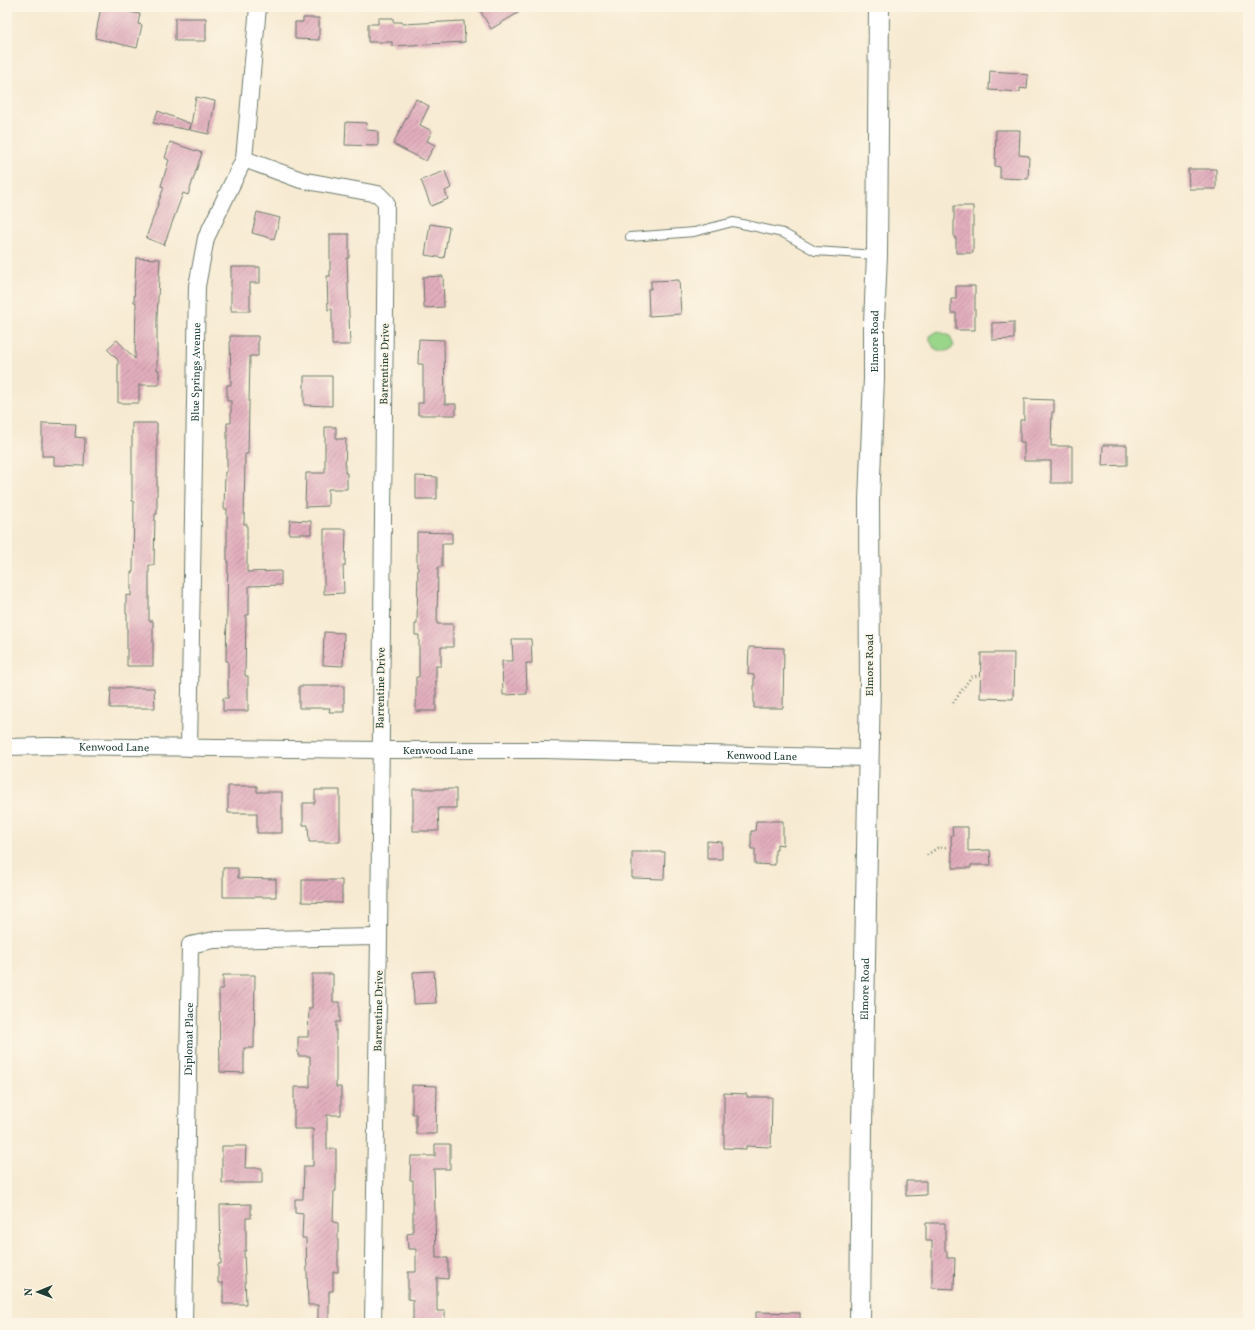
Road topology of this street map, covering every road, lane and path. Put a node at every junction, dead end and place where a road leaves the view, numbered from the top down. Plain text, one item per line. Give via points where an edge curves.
1 (258, 7) edge
2 (879, 7) edge
3 (244, 159) junction
4 (630, 238) dead end
5 (877, 255) junction
6 (982, 676) dead end
7 (953, 703) dead end
8 (7, 747) edge
9 (189, 748) junction
10 (380, 750) junction
11 (868, 758) junction
12 (947, 847) dead end
13 (927, 855) dead end
14 (379, 937) junction
15 (184, 1323) edge
16 (373, 1323) edge
17 (860, 1323) edge

1 - 3 street, Blue Springs Avenue
2 - 5 street, Elmore Road
3 - 9 street, Blue Springs Avenue via 206,238 197,286
3 - 10 street, Barrentine Drive via 301,180 378,194 386,202
4 - 5 lane via 694,232 733,222 783,232 815,251
5 - 11 street, Elmore Road via 869,501
6 - 7 path via 971,677
8 - 9 street, Kenwood Lane
9 - 10 street, Kenwood Lane
10 - 11 street, Kenwood Lane via 544,750
10 - 14 street, Barrentine Drive
11 - 17 street, Elmore Road
12 - 13 path via 937,848
14 - 15 street, Diplomat Place via 214,940 190,945
14 - 16 street, Barrentine Drive

